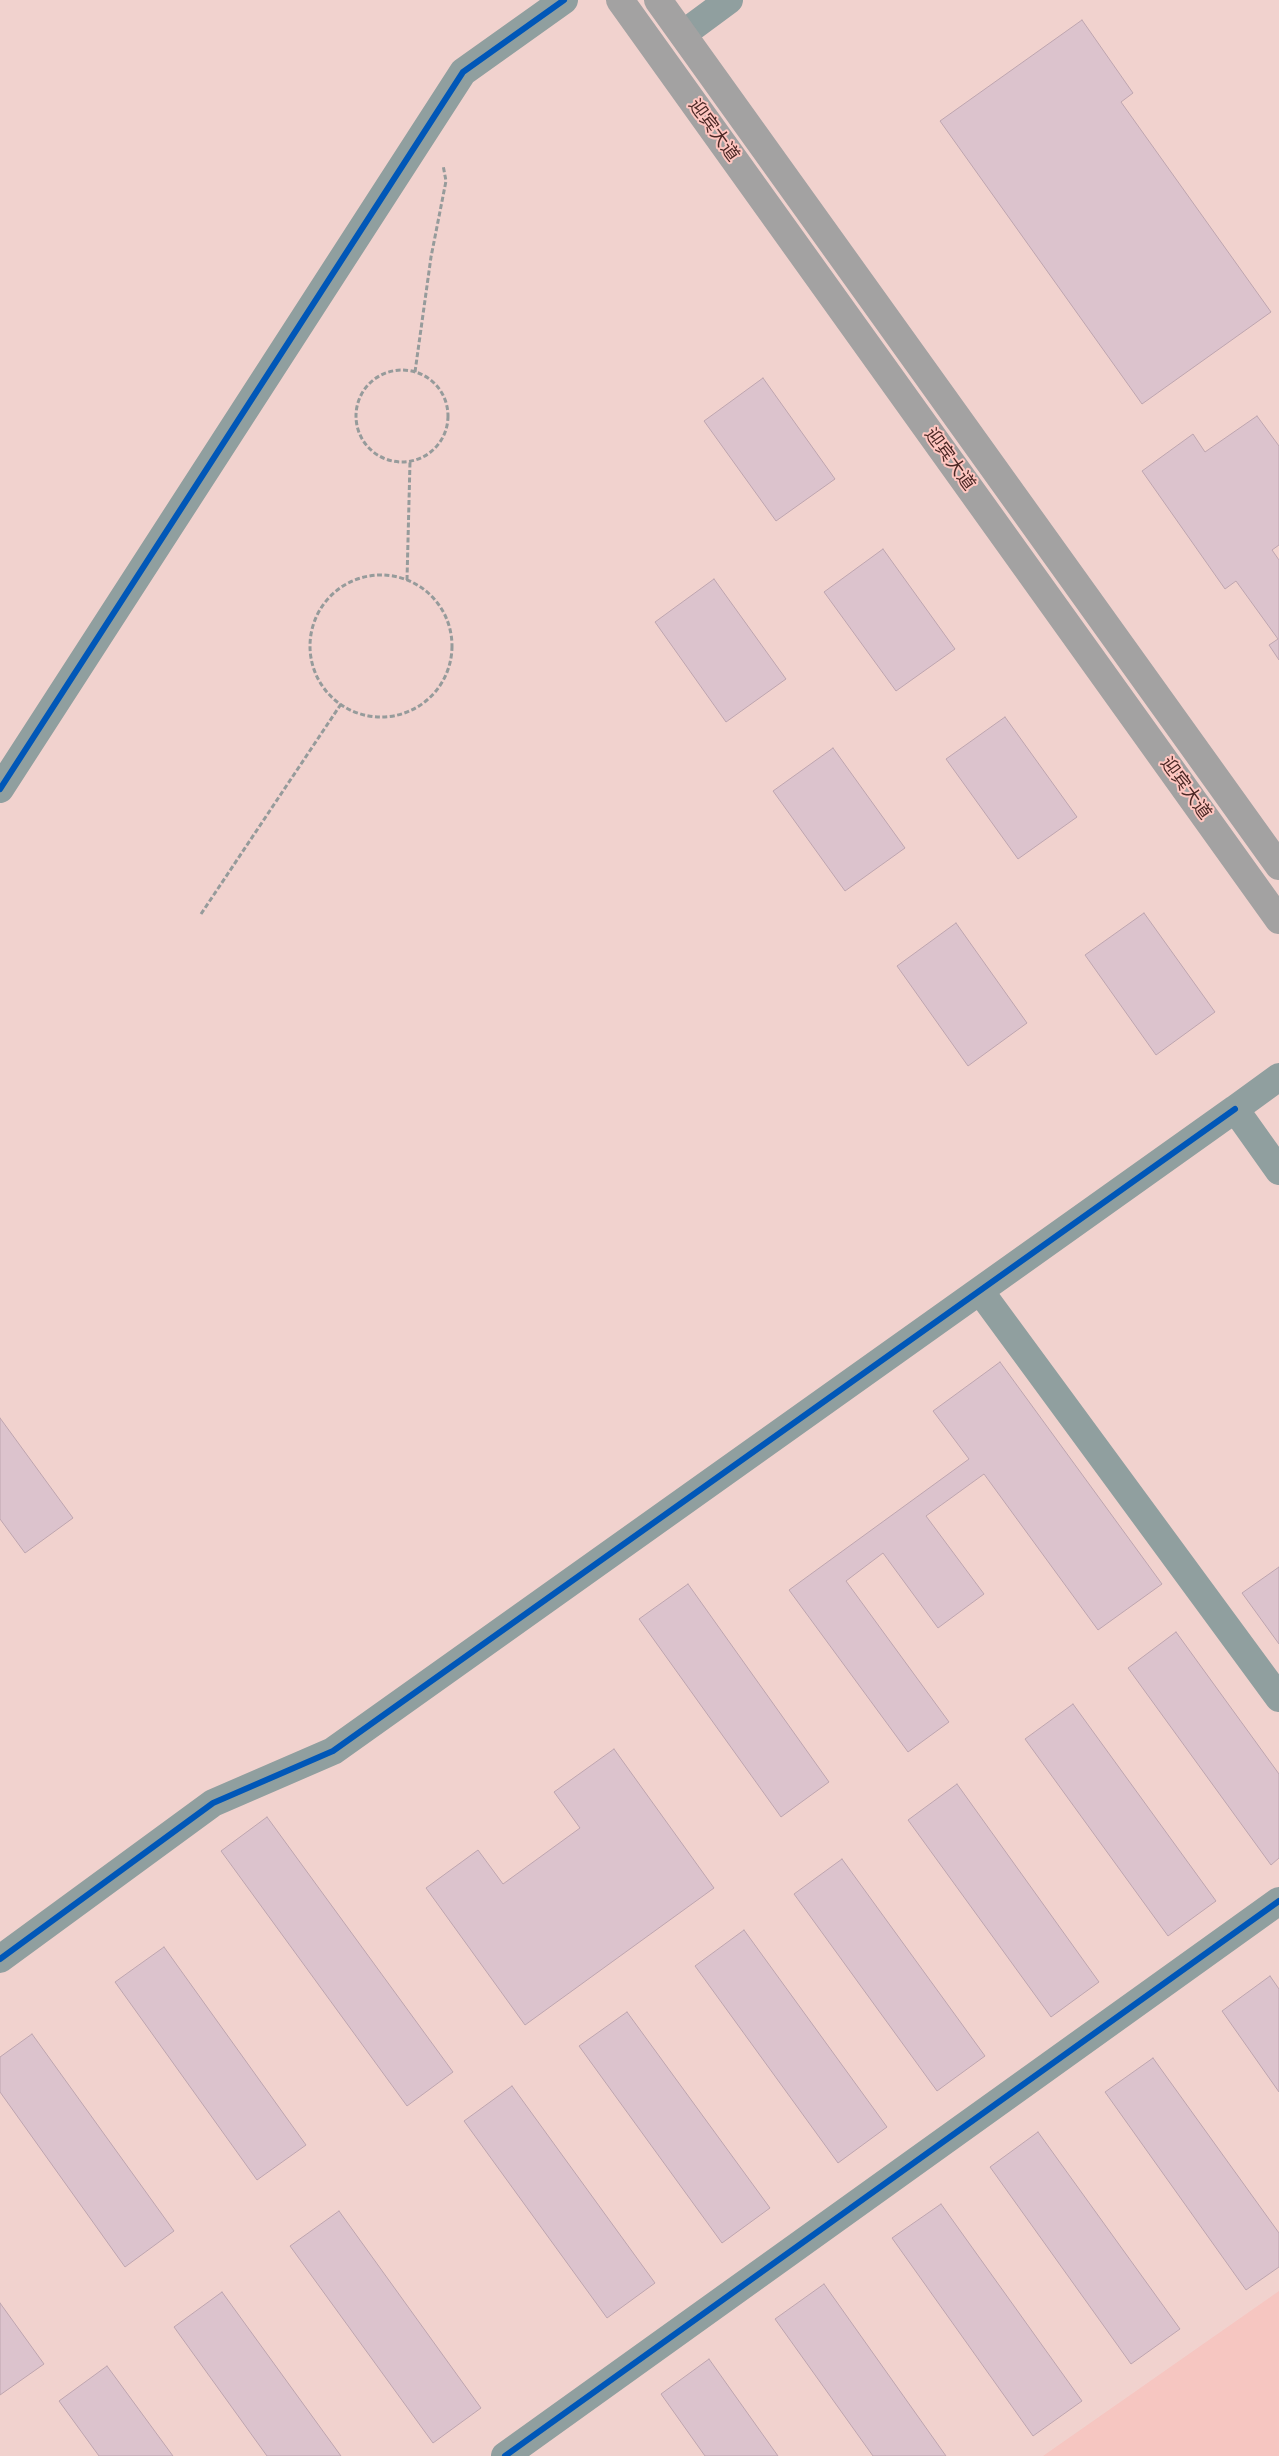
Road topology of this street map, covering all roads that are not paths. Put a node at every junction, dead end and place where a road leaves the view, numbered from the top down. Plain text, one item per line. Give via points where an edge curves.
1 (564, 0) edge
2 (620, 0) edge
3 (658, 0) edge
4 (729, 0) edge
5 (683, 34) junction
6 (0, 789) edge
7 (1279, 866) edge
8 (1279, 920) edge
9 (1279, 1077) edge
10 (1235, 1109) junction
11 (1279, 1171) edge
12 (980, 1291) junction
13 (1279, 1698) edge
14 (1279, 1900) edge
15 (0, 1959) edge
16 (505, 2456) edge

1 - 6 street via 463,72
2 - 8 main road, 迎宾大道
3 - 5 main road, 迎宾大道
4 - 5 street
5 - 7 main road, 迎宾大道
9 - 10 street
10 - 11 street
10 - 12 street
12 - 13 street
12 - 15 street via 333,1751 214,1802
14 - 16 street

